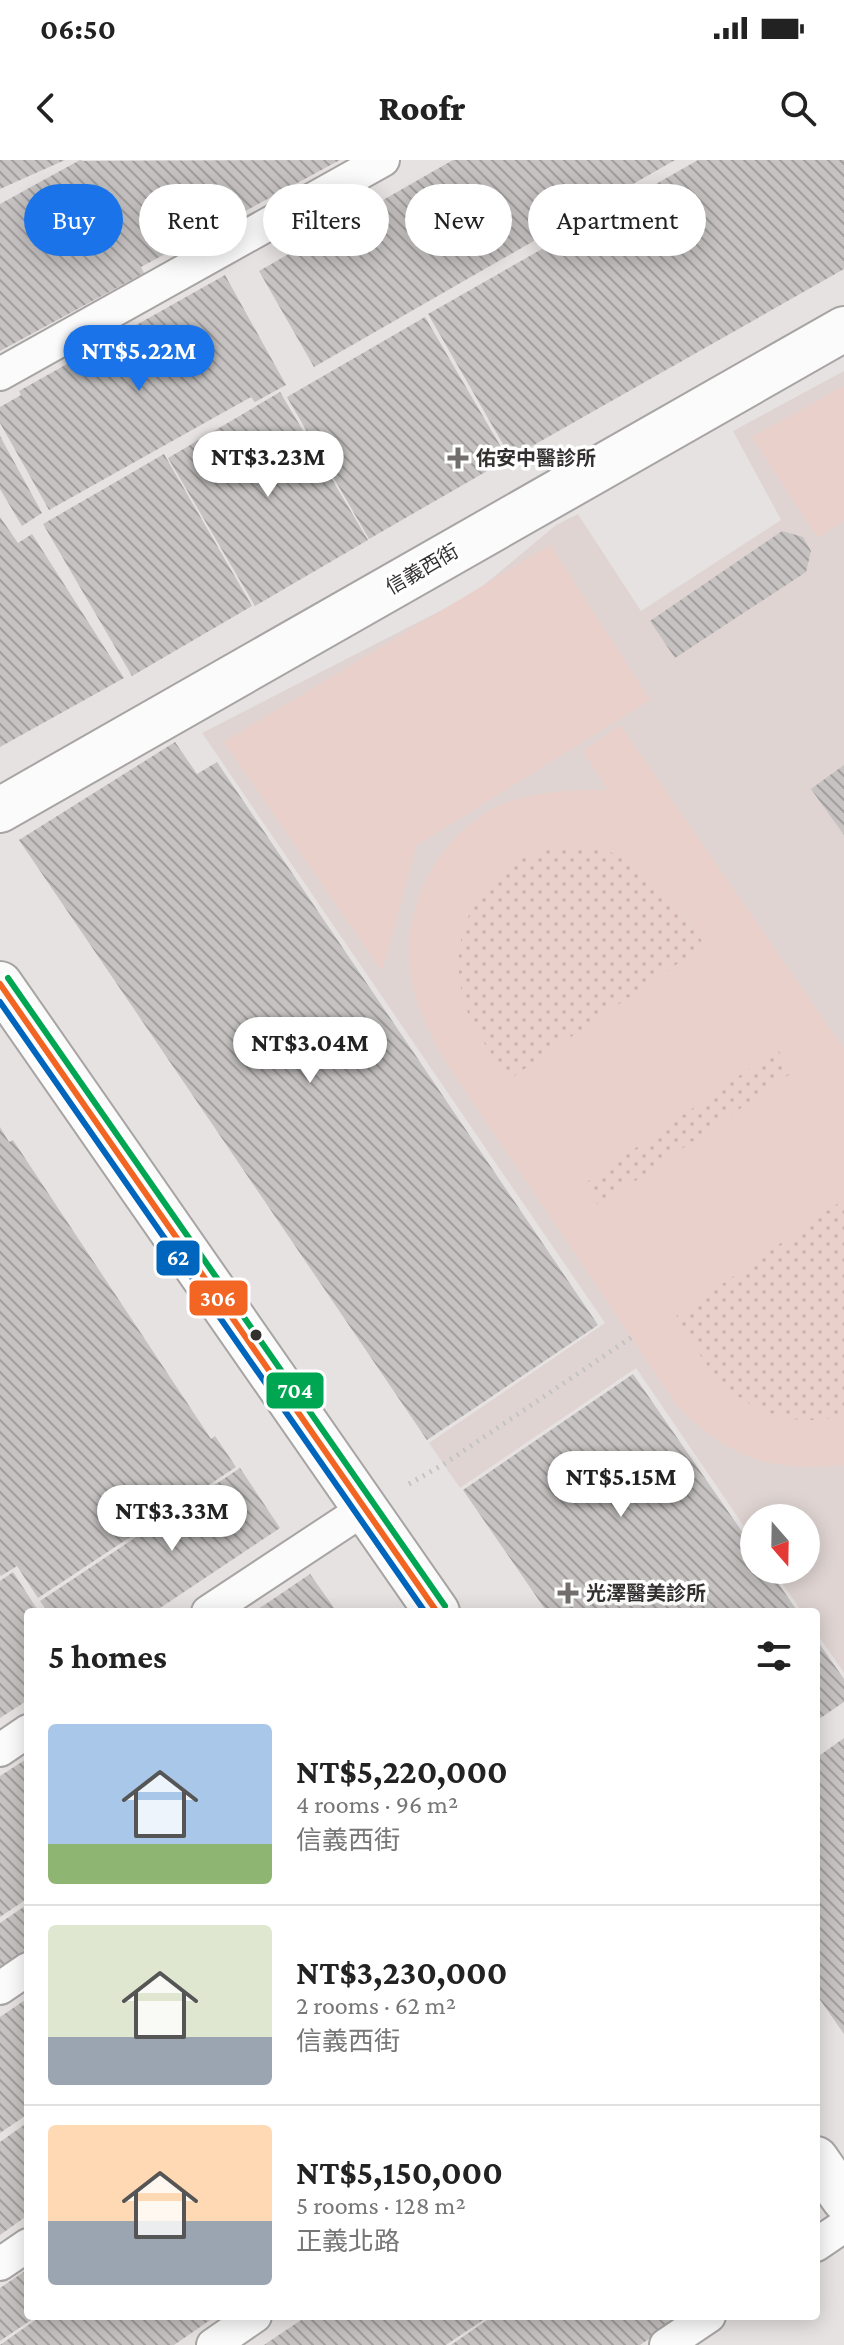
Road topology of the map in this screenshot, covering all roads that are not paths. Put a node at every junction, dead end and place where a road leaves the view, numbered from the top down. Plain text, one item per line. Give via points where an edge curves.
1 (383, 160) edge
2 (844, 329) edge
3 (0, 374) edge
4 (0, 810) edge
5 (0, 984) edge
6 (364, 1509) junction
7 (214, 1608) edge
8 (434, 1608) edge
9 (24, 1734) edge
10 (0, 1750) edge
11 (24, 1972) edge
12 (0, 1988) edge
13 (820, 2165) edge
14 (844, 2199) edge
15 (844, 2226) edge
16 (820, 2242) edge
17 (24, 2248) edge
18 (0, 2264) edge
19 (249, 2320) edge
20 (703, 2320) edge
21 (213, 2345) edge
22 (666, 2345) edge

1 - 3 lane
2 - 4 street, 信義西街
5 - 6 street
6 - 7 lane
6 - 8 street
9 - 10 lane
11 - 12 lane
13 - 14 street
15 - 16 lane
17 - 18 lane
19 - 21 lane
20 - 22 lane

